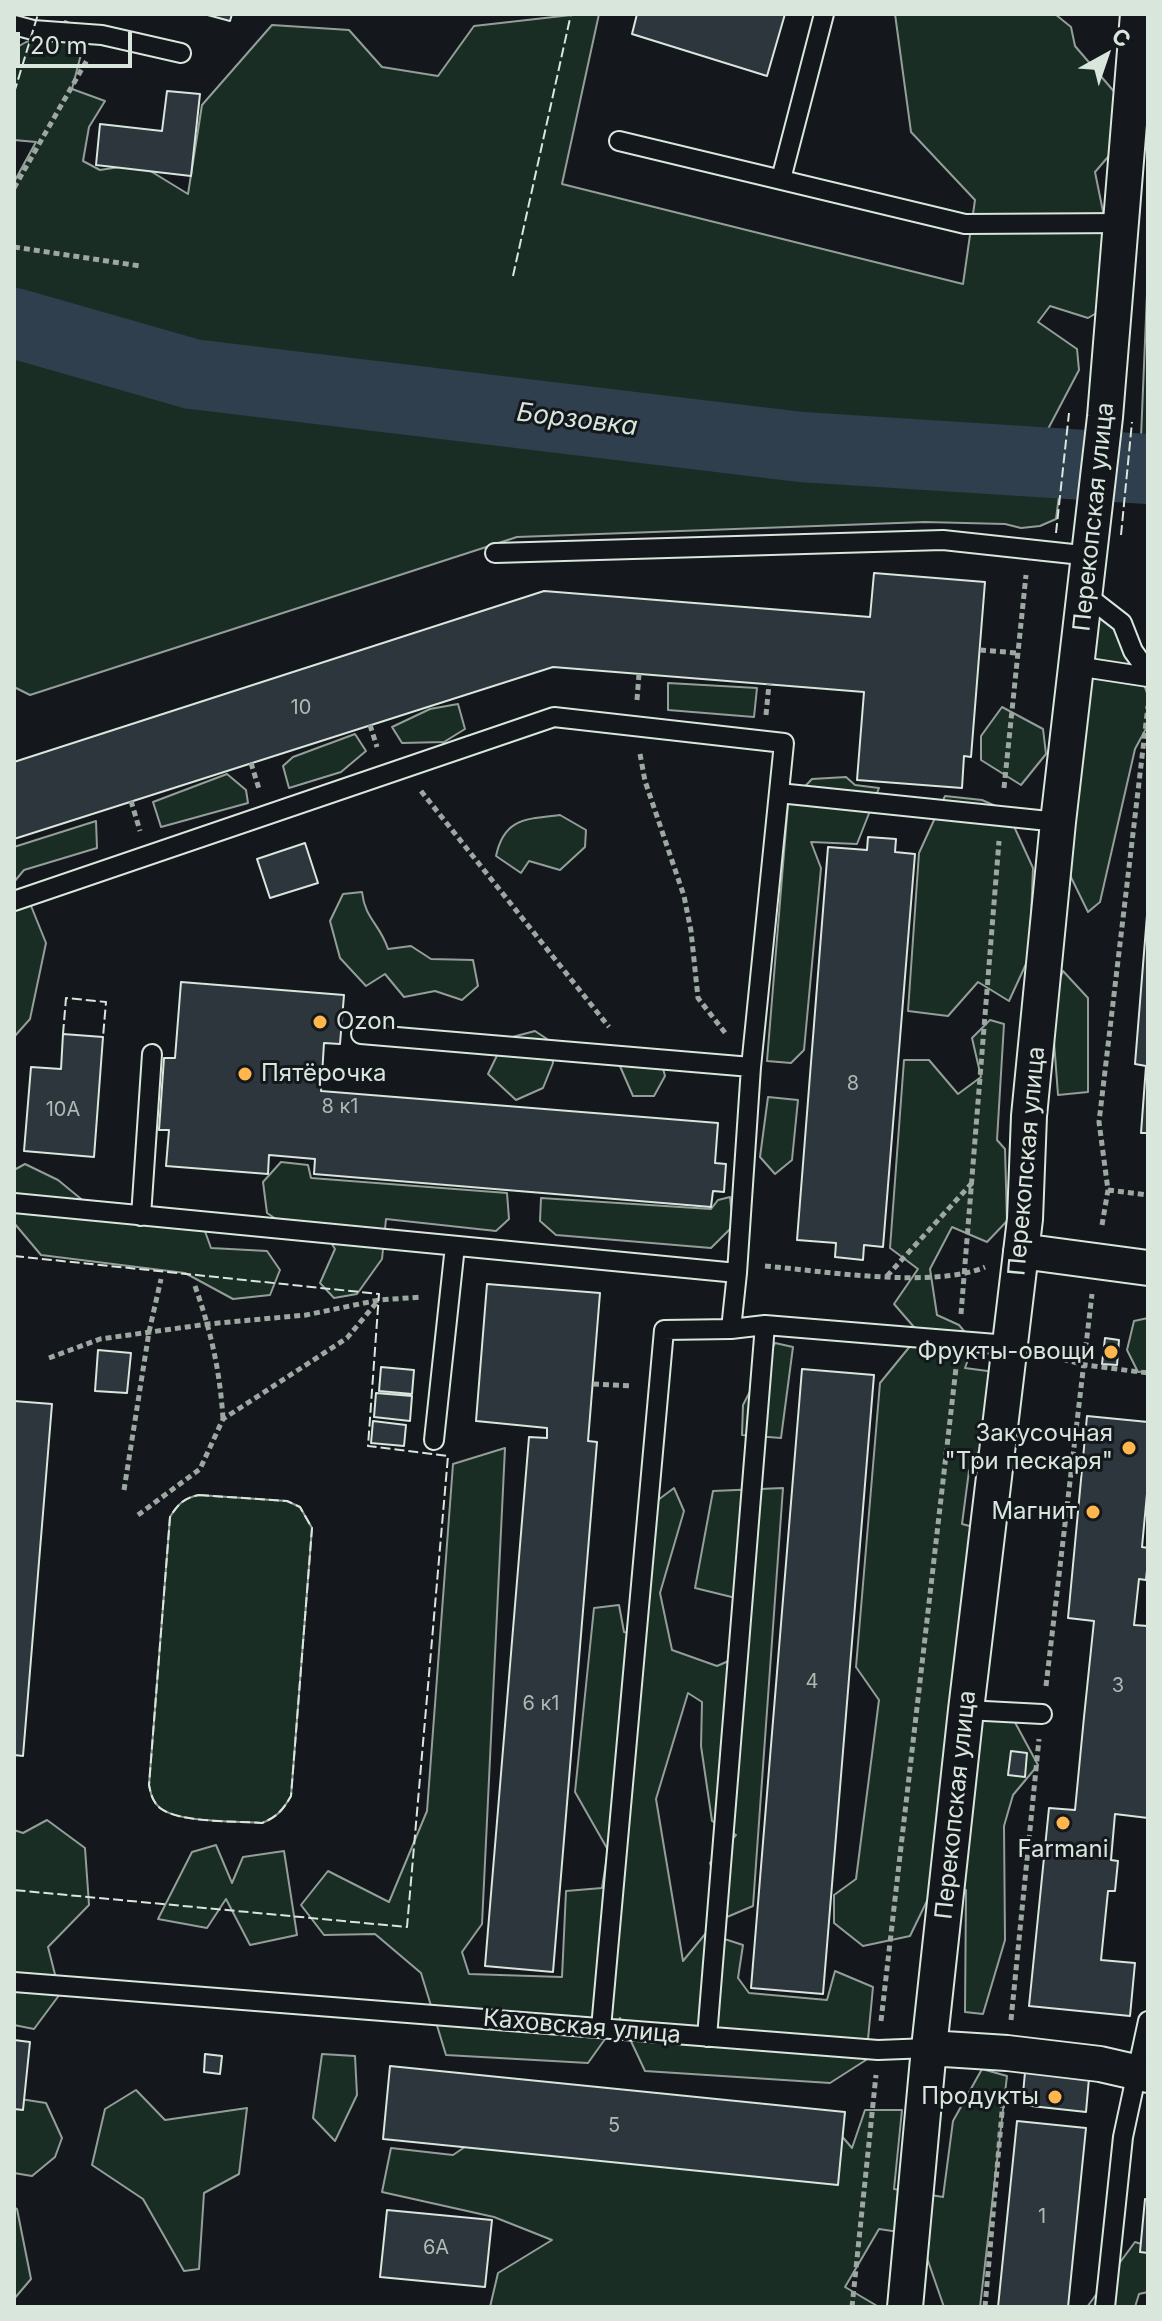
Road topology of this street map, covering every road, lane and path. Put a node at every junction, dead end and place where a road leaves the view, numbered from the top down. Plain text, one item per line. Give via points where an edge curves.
1 (824, 14) edge
2 (1138, 14) edge
3 (14, 25) edge
4 (102, 35) junction
5 (181, 53) dead end
6 (619, 141) dead end
7 (781, 179) junction
8 (14, 188) edge
9 (1122, 223) junction
10 (14, 247) edge
11 (140, 266) dead end
12 (1092, 546) junction
13 (1029, 550) junction
14 (495, 553) dead end
15 (1086, 595) junction
16 (980, 650) dead end
17 (1017, 653) junction
18 (1076, 666) junction
19 (1148, 674) edge
20 (1148, 706) edge
21 (634, 726) junction
22 (403, 768) junction
23 (779, 793) junction
24 (1001, 816) junction
25 (1058, 822) junction
26 (14, 901) edge
27 (361, 1034) dead end
28 (152, 1054) dead end
29 (633, 1057) junction
30 (751, 1067) junction
31 (973, 1182) junction
32 (1108, 1190) junction
33 (1148, 1195) edge
34 (14, 1203) edge
35 (141, 1216) junction
36 (455, 1246) junction
37 (1021, 1251) junction
38 (1095, 1263) junction
39 (1148, 1268) edge
40 (737, 1273) junction
41 (964, 1275) junction
42 (887, 1276) junction
43 (161, 1279) dead end
44 (195, 1286) dead end
45 (449, 1295) junction
46 (379, 1300) junction
47 (208, 1324) junction
48 (765, 1325) junction
49 (731, 1329) junction
50 (149, 1332) junction
51 (959, 1340) junction
52 (1008, 1345) junction
53 (49, 1358) dead end
54 (1085, 1365) junction
55 (1148, 1373) edge
56 (593, 1384) dead end
57 (659, 1388) junction
58 (223, 1419) junction
59 (434, 1440) dead end
60 (124, 1490) dead end
61 (138, 1515) dead end
62 (966, 1710) junction
63 (1042, 1714) junction
64 (14, 1982) edge
65 (1148, 2021) edge
66 (601, 2028) junction
67 (707, 2037) junction
68 (929, 2048) junction
69 (878, 2050) junction
70 (1007, 2053) junction
71 (1142, 2074) edge
72 (852, 2307) edge
73 (905, 2307) edge
74 (985, 2307) edge
75 (1105, 2307) edge

1 - 7 lane
2 - 9 street, Перекопская улица
3 - 4 lane
4 - 5 lane
4 - 8 path
6 - 7 lane
7 - 9 lane via 965,224
9 - 12 street, Перекопская улица
10 - 11 path
12 - 13 lane
12 - 15 street, Перекопская улица
13 - 14 lane via 943,540
13 - 17 path
15 - 18 street, Перекопская улица
15 - 19 lane via 1122,623
16 - 17 path
17 - 24 path
18 - 19 lane
18 - 25 street, Перекопская улица
20 - 32 path via 1099,1122
21 - 22 lane via 554,717
21 - 23 lane via 784,743
21 - 30 path via 645,781 684,896 698,998
22 - 26 lane
22 - 29 path
23 - 24 lane
23 - 30 lane
24 - 25 lane
24 - 31 path
25 - 37 street, Перекопская улица
27 - 29 lane
28 - 35 lane
29 - 30 lane
30 - 40 lane
31 - 41 path
31 - 42 path
32 - 33 path
32 - 38 path
34 - 35 lane
35 - 36 lane
36 - 40 lane
36 - 45 lane
37 - 38 street
37 - 41 path
37 - 52 street, Перекопская улица
38 - 39 street
38 - 54 path
40 - 42 path via 765,1266
40 - 49 lane
41 - 42 path
41 - 51 path
43 - 50 path
44 - 47 path
45 - 46 path
45 - 59 lane
46 - 47 path via 306,1315
46 - 58 path via 347,1338
47 - 50 path
47 - 58 path via 220,1374
48 - 49 lane
48 - 51 lane
48 - 67 lane
49 - 57 lane via 664,1330
50 - 53 path via 100,1339
50 - 60 path
51 - 52 lane
51 - 69 path
52 - 62 street, Перекопская улица
54 - 55 path
54 - 63 path
56 - 57 path
57 - 66 lane
58 - 61 path via 200,1469
62 - 63 lane
62 - 68 street, Перекопская улица
63 - 70 path
64 - 66 lane, Каховская улица
65 - 71 lane
66 - 67 lane, Каховская улица
67 - 69 lane, Каховская улица
68 - 69 lane, Каховская улица
68 - 70 street, Каховская улица
68 - 73 street, Перекопская улица
69 - 72 path
70 - 71 street, Каховская улица
70 - 74 path
71 - 75 lane via 1123,2137

